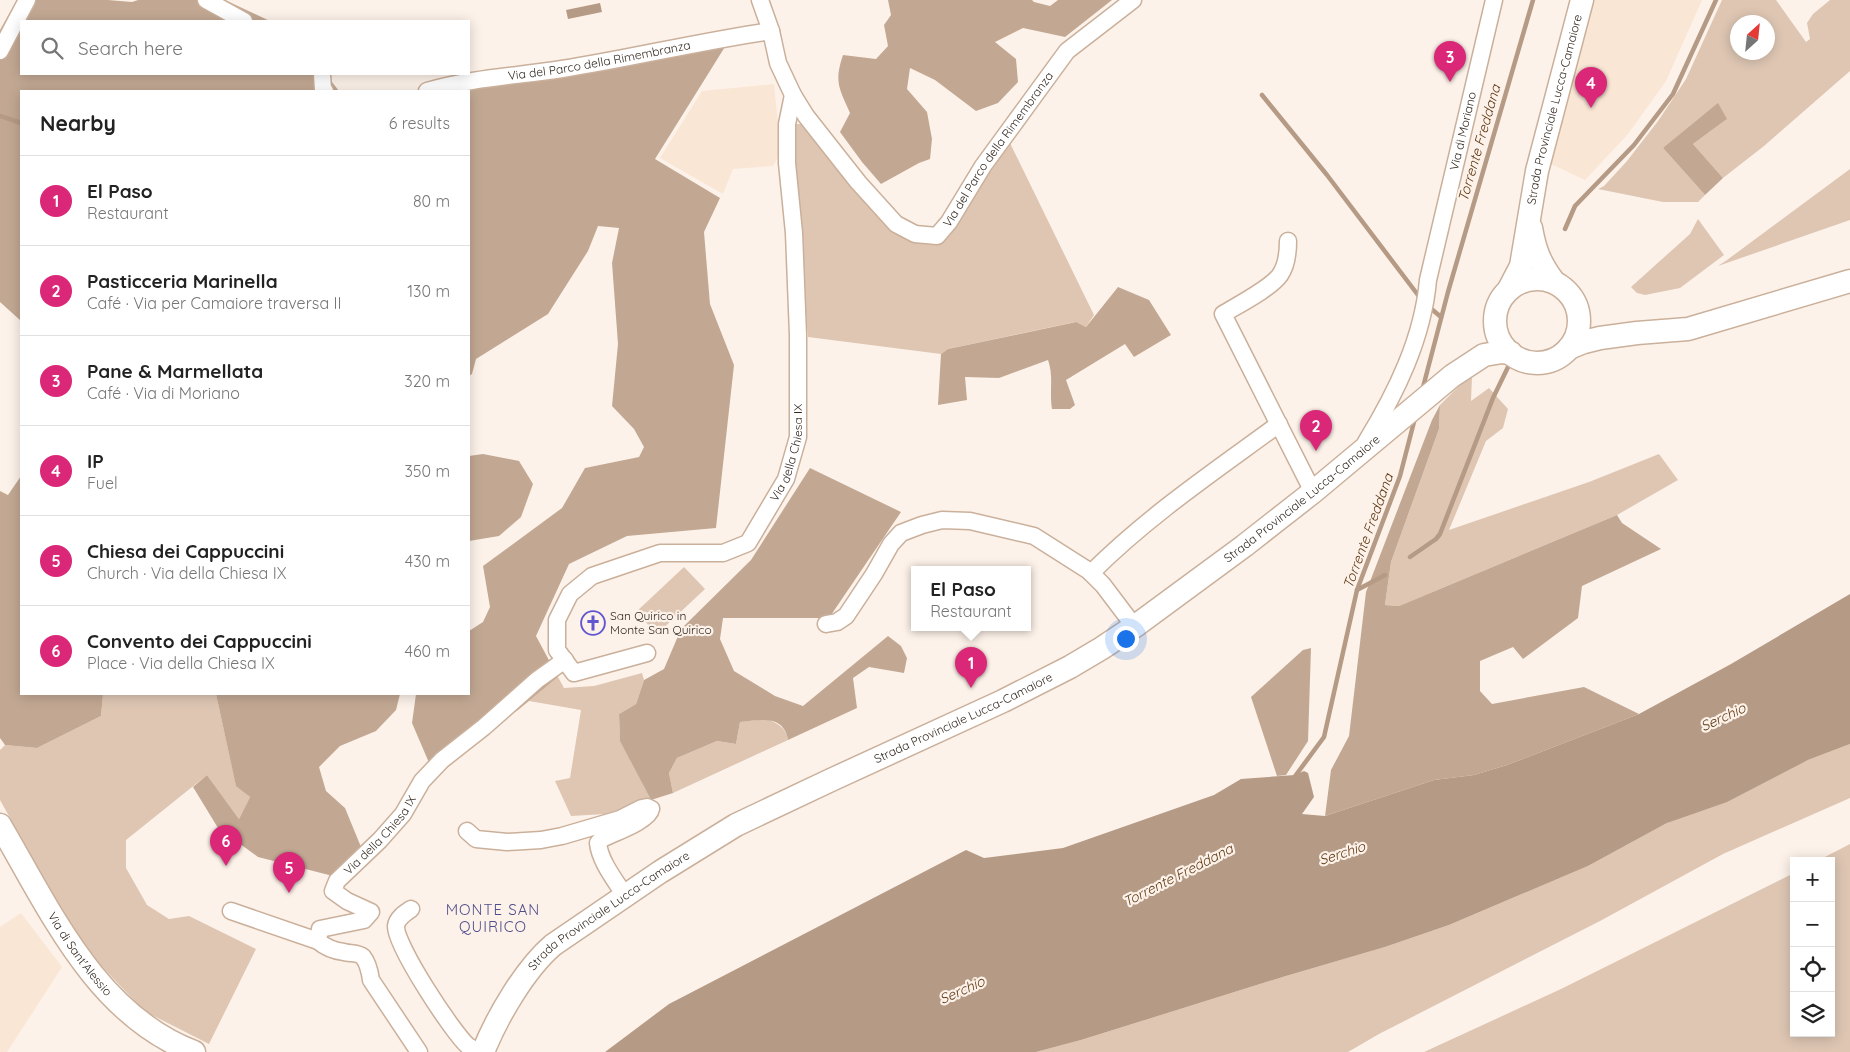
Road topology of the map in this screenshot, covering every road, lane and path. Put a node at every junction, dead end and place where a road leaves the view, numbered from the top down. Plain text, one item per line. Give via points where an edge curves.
1 (27, 0) edge
2 (206, 0) edge
3 (760, 0) edge
4 (1134, 0) edge
5 (1494, 0) edge
6 (1582, 0) edge
7 (242, 20) edge
8 (771, 31) junction
9 (0, 50) edge
10 (322, 75) edge
11 (323, 90) edge
12 (431, 90) edge
13 (793, 95) junction
14 (1530, 220) junction
15 (1288, 241) dead end
16 (1850, 281) edge
17 (1554, 282) junction
18 (1509, 289) junction
19 (1577, 307) junction
20 (1496, 316) junction
21 (1638, 333) junction
22 (1569, 348) junction
23 (1511, 353) junction
24 (1452, 376) junction
25 (1401, 413) junction
26 (1280, 424) junction
27 (1313, 492) junction
28 (1091, 573) junction
29 (826, 624) dead end
30 (1134, 626) junction
31 (647, 652) dead end
32 (564, 660) junction
33 (0, 825) edge
34 (467, 831) dead end
35 (625, 896) junction
36 (411, 909) dead end
37 (231, 911) dead end
38 (318, 941) junction
39 (194, 1052) edge
40 (419, 1052) edge
41 (478, 1052) edge
42 (483, 1052) edge

1 - 9 street
2 - 7 street
3 - 8 street, Via del Parco della Rimembranza
4 - 13 street, Via del Parco della Rimembranza via 1067,51 983,166 949,222 936,236 915,234 896,224 858,182
5 - 25 street, Via di Moriano via 1428,280 1424,309 1401,382
6 - 14 main road, Strada Provinciale Lucca-Camaiore via 1537,171
8 - 12 street, Via del Parco della Rimembranza
8 - 13 street, Via del Parco della Rimembranza via 778,63
10 - 11 street
13 - 32 street, Via della Chiesa IX via 787,124 787,163 796,280 798,437 786,479 748,543 723,553 660,553 592,576 570,594 557,620 557,650
14 - 17 main road, Strada Provinciale Lucca-Camaiore via 1536,251
14 - 18 main road, Strada Provinciale Lucca-Camaiore via 1521,266
15 - 26 street via 1288,254 1274,282 1223,314
16 - 21 main road via 1688,329
17 - 18 main road via 1526,280
17 - 19 main road via 1568,292
18 - 20 main road via 1500,301
19 - 21 main road via 1601,323
19 - 22 main road via 1579,328
20 - 23 main road via 1497,333
20 - 24 main road, Strada Provinciale Lucca-Camaiore
21 - 22 main road via 1592,340
22 - 23 main road via 1557,358 1541,362 1526,361
23 - 24 main road, Strada Provinciale Lucca-Camaiore via 1484,354
24 - 25 main road, Strada Provinciale Lucca-Camaiore
25 - 27 main road, Strada Provinciale Lucca-Camaiore
26 - 27 street
26 - 28 street via 1155,516
27 - 30 main road, Strada Provinciale Lucca-Camaiore
28 - 29 street via 1034,536 970,521 942,520 900,533 846,616
28 - 30 street
30 - 35 main road, Strada Provinciale Lucca-Camaiore via 1070,667 1004,701 736,825
31 - 32 street via 574,673
32 - 38 street, Via della Chiesa IX via 462,743 422,781 403,814 337,880 333,891 371,912 364,920 320,929
33 - 39 main road, Via di Sant'Alessio via 67,940 107,992 155,1032
34 - 35 street via 476,839 507,842 541,840 620,820 647,807 651,809 650,813 644,819 598,843 603,860
35 - 42 main road, Strada Provinciale Lucca-Camaiore via 542,955 495,1026
36 - 41 street via 398,920 396,927 401,944 442,1012 467,1046
37 - 38 street
38 - 40 street via 325,947 363,957 371,980

